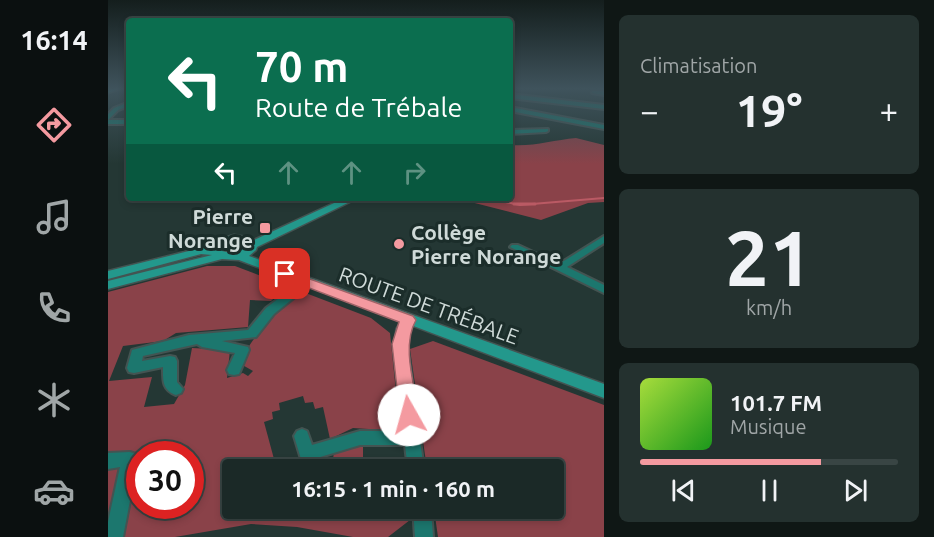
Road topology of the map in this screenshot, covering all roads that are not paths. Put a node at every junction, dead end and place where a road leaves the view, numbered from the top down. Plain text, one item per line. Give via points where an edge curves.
1 (535, 114) edge
2 (108, 120) edge
3 (126, 122) edge
4 (602, 128) edge
5 (546, 130) dead end
6 (513, 132) edge
7 (335, 201) edge
8 (346, 201) edge
9 (604, 239) edge
10 (250, 242) junction
11 (515, 247) dead end
12 (218, 253) junction
13 (242, 256) junction
14 (559, 268) junction
15 (108, 277) edge
16 (307, 282) junction
17 (108, 285) edge
18 (604, 289) edge
19 (408, 320) junction
20 (252, 334) junction
21 (189, 340) junction
22 (168, 345) junction
23 (243, 350) junction
24 (170, 361) junction
25 (234, 370) dead end
26 (176, 389) dead end
27 (604, 391) edge
28 (302, 436) dead end
29 (412, 438) junction
30 (415, 459) edge
31 (108, 461) edge
32 (423, 519) edge
33 (114, 537) edge
34 (424, 537) edge

1 - 4 street
2 - 3 street
5 - 6 street
7 - 10 street
8 - 10 street
9 - 14 street
10 - 12 street via 227,240
10 - 13 street via 249,251
11 - 14 street
12 - 13 street
12 - 15 street
12 - 17 street
13 - 16 street, ROUTE DE TRÉBALE
14 - 18 street
16 - 19 street, ROUTE DE TRÉBALE
16 - 20 street via 270,311
19 - 27 street, ROUTE DE TRÉBALE
19 - 29 street via 400,344
20 - 21 street
20 - 23 street
21 - 22 street
21 - 23 street
22 - 24 street
22 - 24 street via 137,352 134,368
23 - 25 street
24 - 26 street via 170,384
28 - 29 street via 307,454 360,438
29 - 30 street
31 - 33 street via 130,459
32 - 34 street

